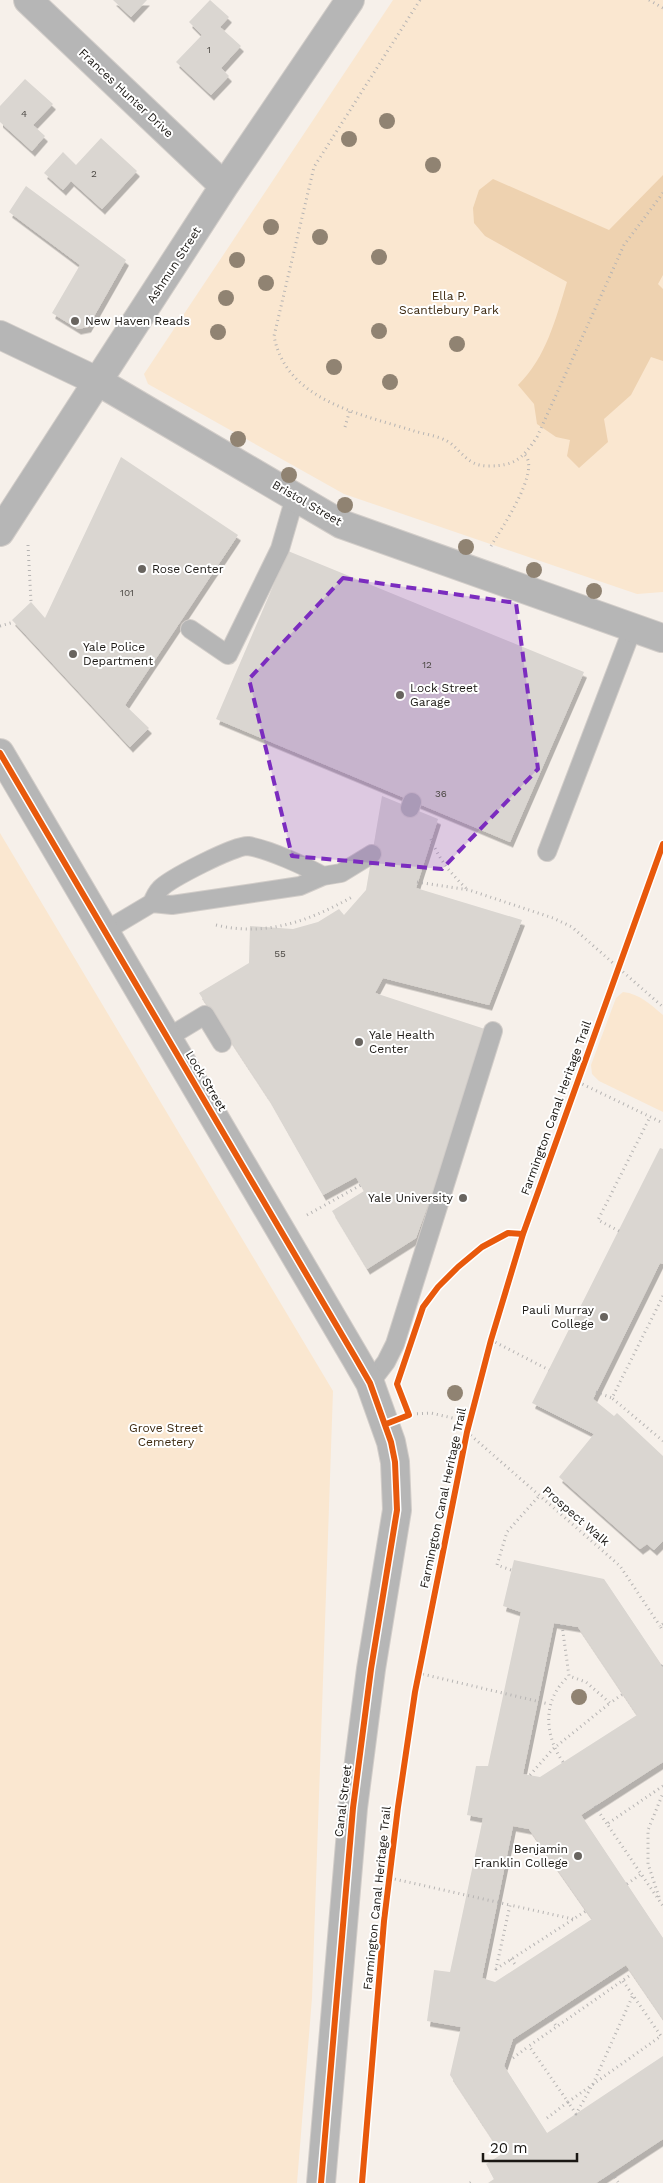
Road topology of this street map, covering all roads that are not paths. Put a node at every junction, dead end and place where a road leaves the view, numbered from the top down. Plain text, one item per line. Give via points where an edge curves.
1 (28, 0) edge
2 (350, 0) edge
3 (224, 186) junction
4 (0, 335) edge
5 (99, 382) junction
6 (295, 497) junction
7 (0, 532) edge
8 (633, 627) junction
9 (190, 629) dead end
10 (662, 638) edge
11 (0, 753) edge
12 (547, 852) dead end
13 (372, 854) dead end
14 (323, 876) junction
15 (152, 903) junction
16 (105, 931) junction
17 (493, 1031) dead end
18 (167, 1038) junction
19 (222, 1043) dead end
20 (370, 1383) junction
21 (400, 1415) joint
22 (321, 2183) edge

1 - 3 street, Frances Hunter Drive
2 - 3 street, Ashmun Street
3 - 5 street, Ashmun Street
4 - 5 street, Bristol Street
5 - 6 street, Bristol Street
5 - 7 street, Ashmun Street
6 - 8 street, Bristol Street via 341,524
6 - 9 lane via 280,549 228,654
8 - 10 street, Bristol Street
8 - 12 lane
11 - 16 street, Lock Street
13 - 14 lane via 341,873
14 - 15 lane via 300,886 172,905
14 - 15 lane via 301,864 248,846 240,847 181,875 160,889
15 - 16 lane
16 - 18 street, Lock Street
17 - 20 lane via 395,1344
18 - 19 lane via 206,1015
18 - 20 street, Lock Street
20 - 21 street, Lock Street
21 - 22 street, Canal Street via 395,1462 395,1533 371,1669 353,1808

